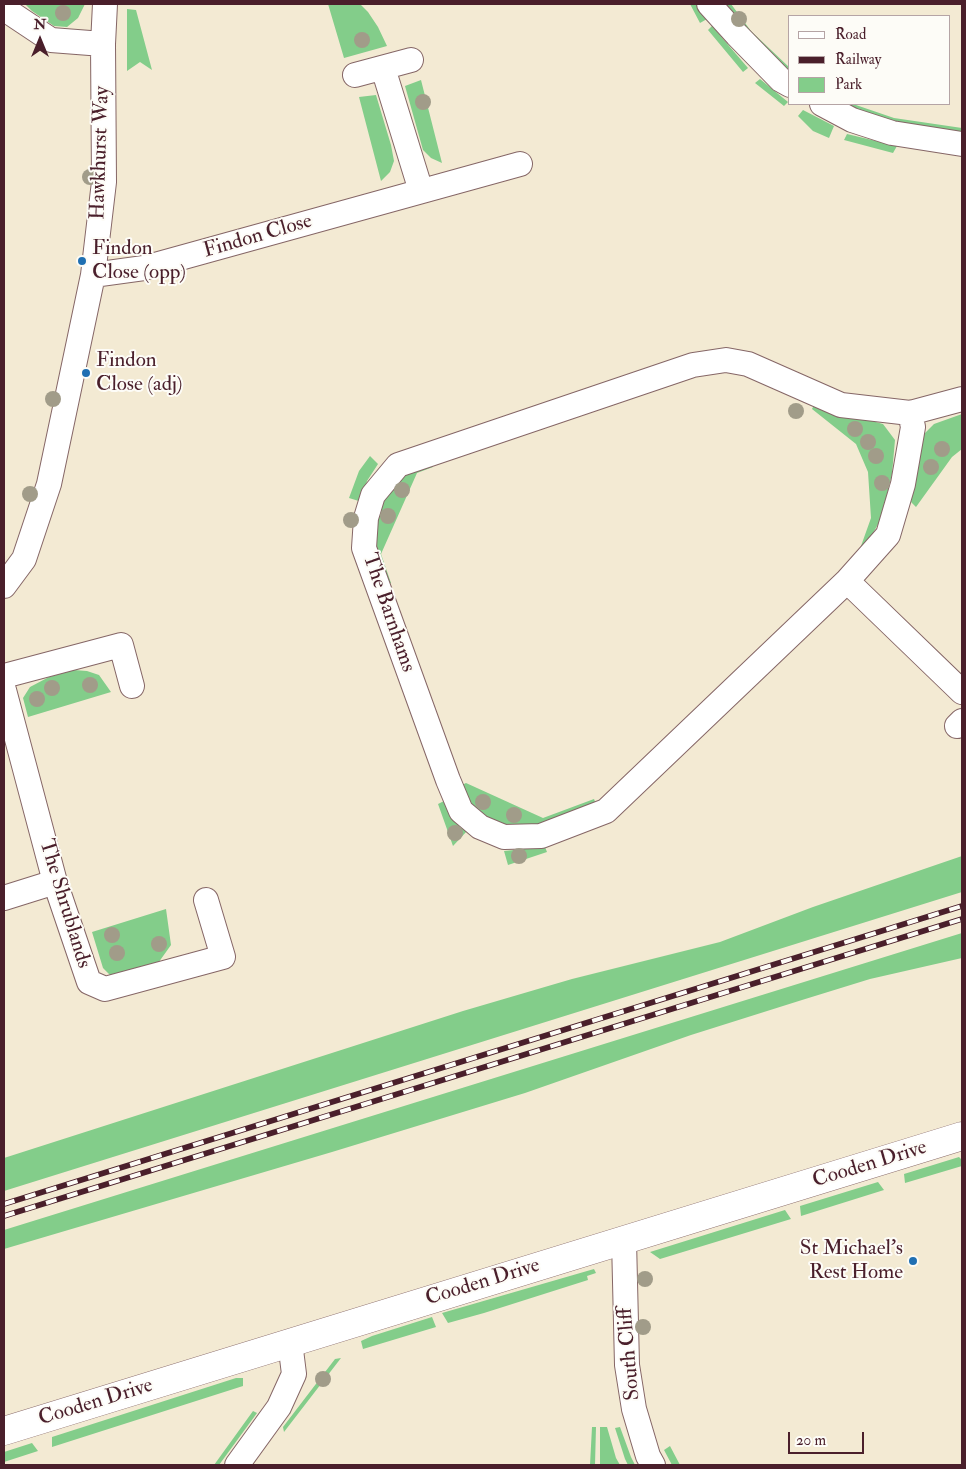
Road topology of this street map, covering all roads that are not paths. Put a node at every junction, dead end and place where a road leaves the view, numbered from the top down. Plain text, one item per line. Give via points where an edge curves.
1 (106, 4) edge
2 (709, 4) edge
3 (4, 5) edge
4 (103, 44) junction
5 (411, 60) dead end
6 (382, 68) junction
7 (355, 75) dead end
8 (788, 85) edge
9 (824, 105) edge
10 (962, 144) edge
11 (520, 164) dead end
12 (421, 191) junction
13 (93, 274) junction
14 (962, 400) edge
15 (910, 412) junction
16 (847, 581) junction
17 (4, 586) edge
18 (4, 676) edge
19 (132, 686) dead end
20 (4, 690) edge
21 (962, 692) edge
22 (55, 882) junction
23 (4, 898) edge
24 (206, 900) dead end
25 (962, 1136) edge
26 (624, 1240) junction
27 (290, 1342) junction
28 (4, 1432) edge
29 (237, 1465) edge
30 (653, 1465) edge

1 - 4 street, Hawkhurst Way
2 - 8 street
3 - 4 street via 50,40
4 - 13 street, Hawkhurst Way via 104,182
5 - 6 street
6 - 7 street
6 - 12 street
9 - 10 street via 852,120 892,133
11 - 12 street, Findon Close
12 - 13 street, Findon Close via 144,268
13 - 17 street, Hawkhurst Way via 49,484 24,559
14 - 15 street, The Barnhams
15 - 16 street, The Barnhams via 913,427 903,484 888,535
15 - 16 street, The Barnhams via 841,405 748,364 726,360 693,365 398,464 373,495 366,518 364,548 461,811 480,827 504,837 541,836 606,811
16 - 21 street
18 - 19 street via 121,645
20 - 22 street, The Shrublands
22 - 23 street
22 - 24 street, The Shrublands via 89,982 105,989 223,957
25 - 26 main road, Cooden Drive
26 - 27 main road, Cooden Drive
26 - 30 street, South Cliff via 627,1365 634,1409
27 - 28 main road, Cooden Drive
27 - 29 street via 294,1374 279,1407

